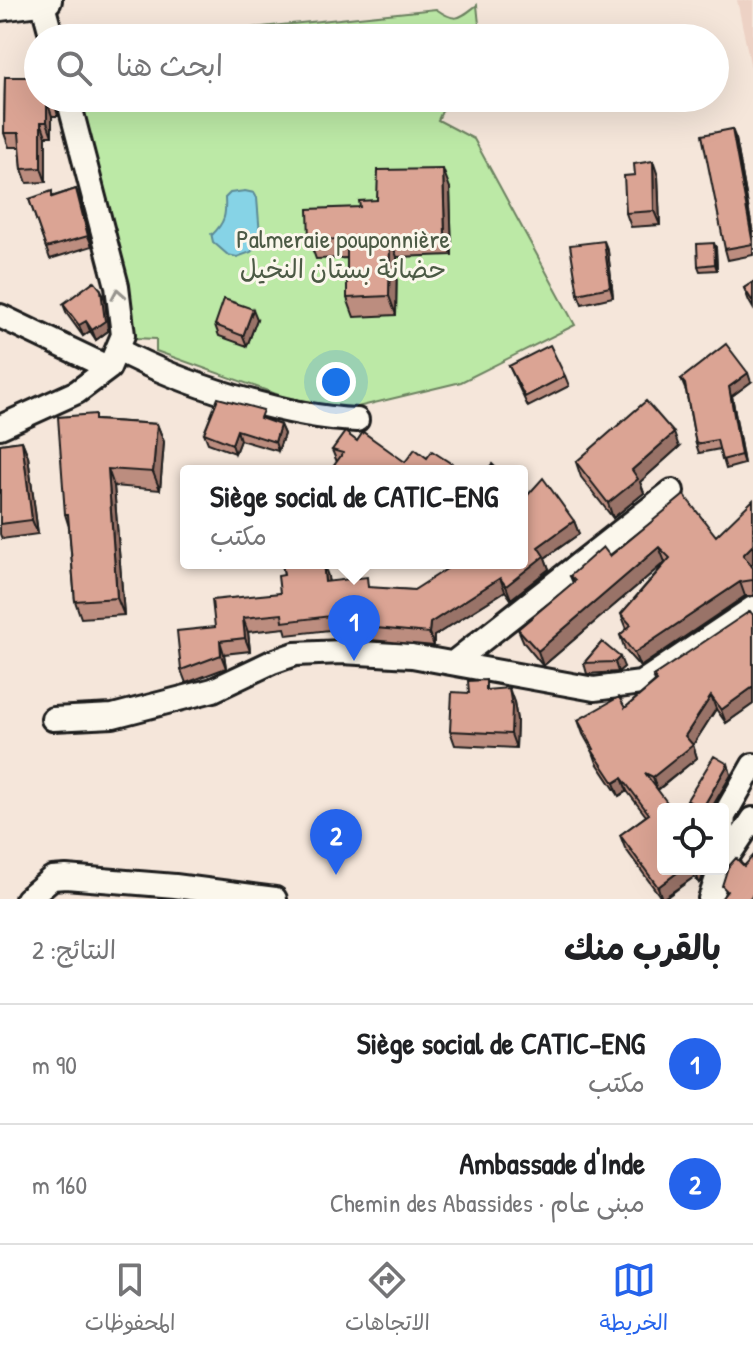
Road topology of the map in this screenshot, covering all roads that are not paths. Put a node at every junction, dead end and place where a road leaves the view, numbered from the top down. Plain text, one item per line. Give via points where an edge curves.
1 (44, 0) edge
2 (0, 6) edge
3 (49, 24) edge
4 (72, 112) edge
5 (0, 316) edge
6 (114, 359) junction
7 (357, 420) dead end
8 (0, 427) edge
9 (672, 491) dead end
10 (753, 608) edge
11 (453, 663) junction
12 (53, 719) dead end
13 (753, 765) edge
14 (729, 807) edge
15 (753, 819) edge
16 (729, 855) edge
17 (718, 875) edge
18 (27, 899) edge
19 (275, 899) edge
20 (710, 899) edge

1 - 2 main road
1 - 3 street
6 -> 4 street via 123,335 117,286
5 - 6 street
6 - 7 street via 276,408
6 - 8 street via 77,392
9 - 11 street
10 - 11 street via 641,683 618,688 594,689
11 - 12 street via 342,652 295,654 213,690 113,716
13 - 14 street
15 - 16 street
17 - 20 street
18 - 19 street via 52,878 66,877

